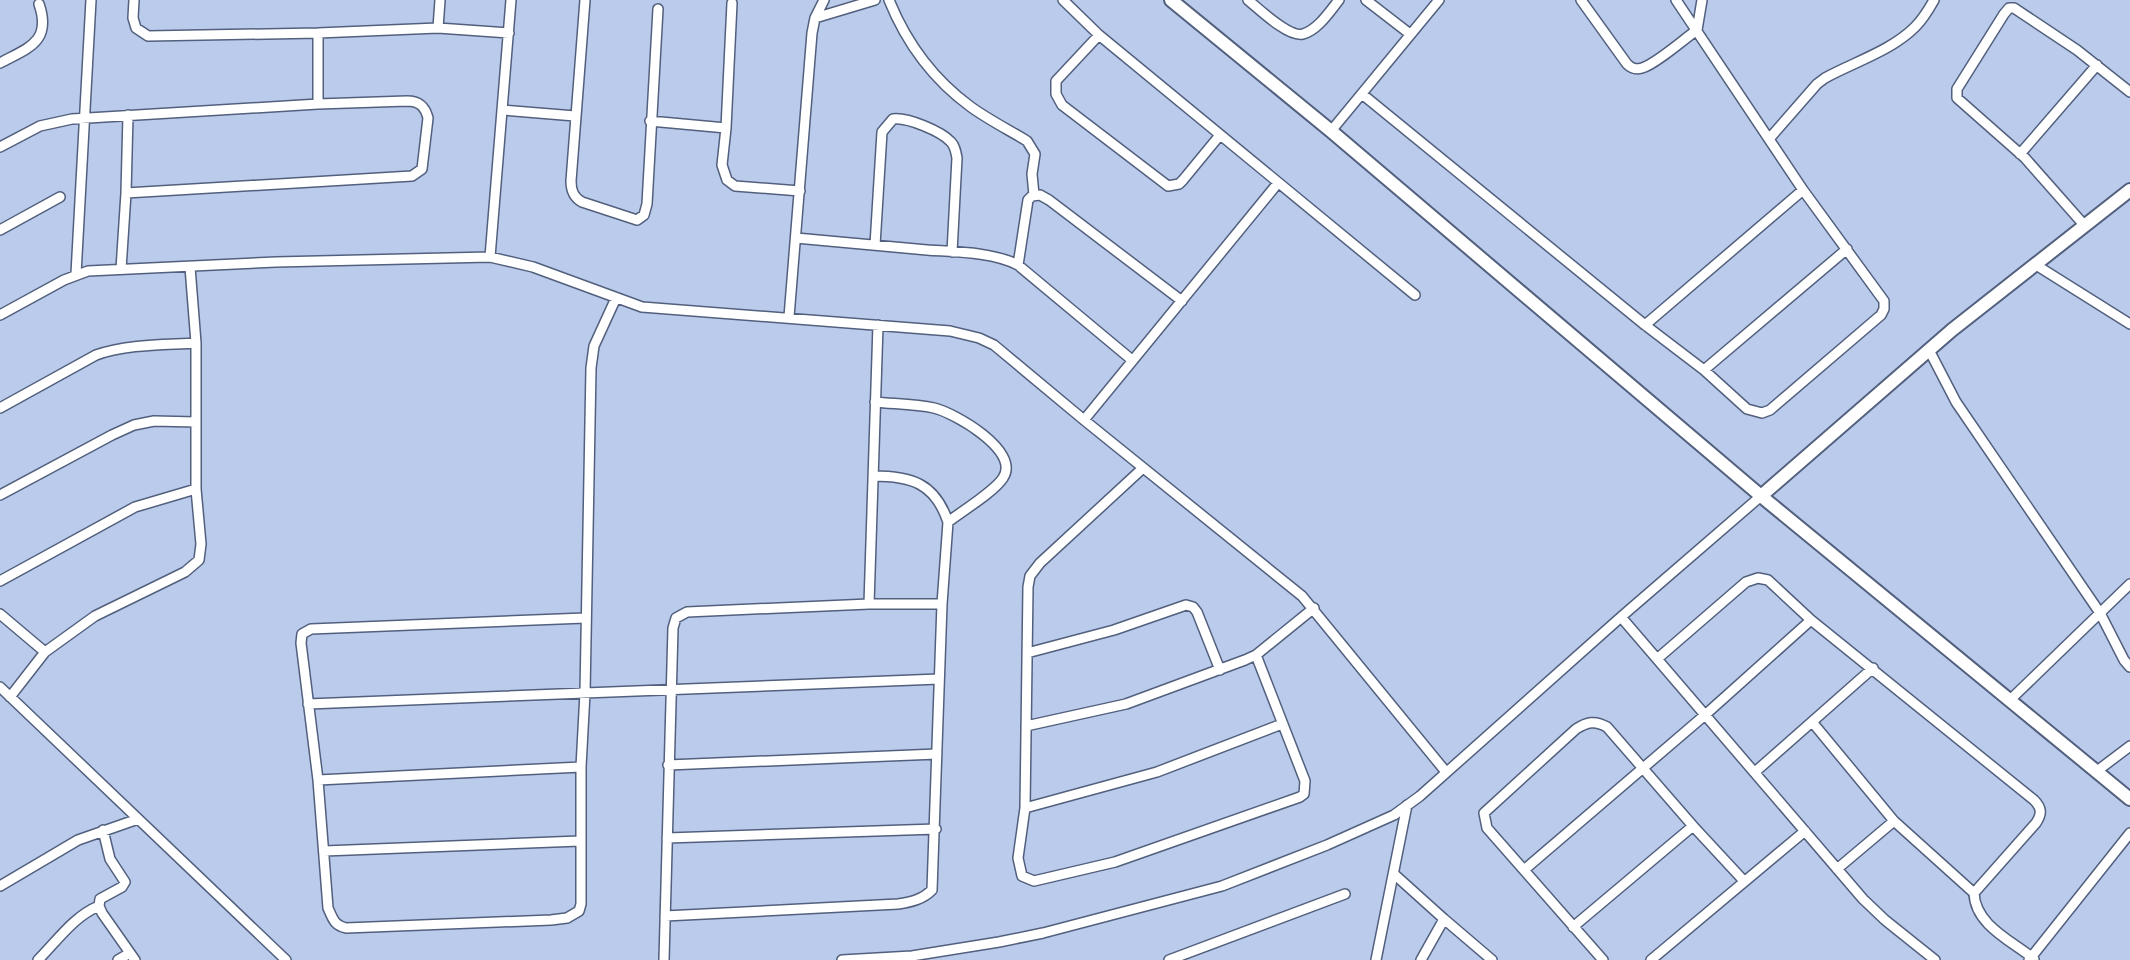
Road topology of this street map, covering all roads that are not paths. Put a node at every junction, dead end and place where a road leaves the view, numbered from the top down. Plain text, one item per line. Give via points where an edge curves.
1 (91, 0) edge
2 (134, 0) edge
3 (440, 0) edge
4 (512, 0) edge
5 (585, 0) edge
6 (824, 0) edge
7 (875, 0) edge
8 (889, 0) edge
9 (1063, 0) edge
10 (1171, 0) edge
11 (1248, 0) edge
12 (1339, 0) edge
13 (1366, 0) edge
14 (1439, 0) edge
15 (1581, 0) edge
16 (1676, 0) edge
17 (1702, 0) edge
18 (1934, 0) edge
19 (732, 3) dead end
20 (39, 4) dead end
21 (658, 9) dead end
22 (815, 18) junction
23 (438, 28) junction
24 (1697, 30) junction
25 (318, 33) junction
26 (509, 33) junction
27 (1410, 34) junction
28 (1099, 35) junction
29 (0, 63) edge
30 (2097, 65) junction
31 (2130, 92) edge
32 (1362, 94) junction
33 (318, 104) junction
34 (503, 110) junction
35 (128, 115) junction
36 (575, 116) junction
37 (85, 118) junction
38 (650, 121) junction
39 (726, 128) junction
40 (1331, 131) junction
41 (1220, 135) junction
42 (1769, 139) junction
43 (0, 147) edge
44 (2020, 154) junction
45 (1278, 183) junction
46 (1803, 190) junction
47 (2130, 190) edge
48 (800, 191) junction
49 (126, 193) junction
50 (1034, 195) junction
51 (60, 197) dead end
52 (2085, 226) junction
53 (0, 230) edge
54 (796, 238) junction
55 (875, 245) junction
56 (1847, 249) junction
57 (952, 252) junction
58 (490, 257) junction
59 (1018, 265) junction
60 (2036, 265) junction
61 (190, 267) junction
62 (121, 269) junction
63 (76, 274) junction
64 (1415, 295) dead end
65 (616, 298) junction
66 (1182, 300) junction
67 (0, 315) edge
68 (789, 317) junction
69 (2130, 324) edge
70 (878, 325) junction
71 (1645, 325) junction
72 (196, 343) junction
73 (1929, 350) junction
74 (1132, 359) junction
75 (1704, 370) junction
76 (875, 402) junction
77 (0, 408) edge
78 (1084, 421) junction
79 (196, 422) junction
80 (1143, 468) junction
81 (873, 476) junction
82 (196, 489) junction
83 (0, 495) edge
84 (1761, 496) junction
85 (948, 522) junction
86 (0, 581) edge
87 (2130, 584) edge
88 (869, 604) junction
89 (942, 604) junction
90 (1314, 608) junction
91 (2101, 613) junction
92 (0, 614) edge
93 (1621, 617) junction
94 (585, 618) junction
95 (1811, 620) junction
96 (45, 652) junction
97 (1027, 653) junction
98 (1256, 655) junction
99 (1657, 659) junction
100 (2130, 667) edge
101 (1873, 668) junction
102 (1220, 670) junction
103 (939, 679) junction
104 (672, 690) junction
105 (4, 692) edge
106 (585, 693) junction
107 (2010, 700) junction
108 (308, 704) junction
109 (1705, 715) junction
110 (1813, 723) junction
111 (1282, 724) junction
112 (1026, 726) junction
113 (2130, 747) edge
114 (937, 754) junction
115 (668, 765) junction
116 (581, 767) junction
117 (1643, 767) junction
118 (2097, 771) junction
119 (1446, 772) junction
120 (1755, 772) junction
121 (318, 780) junction
122 (2130, 799) edge
123 (1407, 805) junction
124 (1024, 808) junction
125 (138, 819) junction
126 (1894, 821) junction
127 (1693, 826) junction
128 (936, 829) junction
129 (103, 830) junction
130 (1805, 831) junction
131 (2130, 833) edge
132 (667, 838) junction
133 (580, 841) junction
134 (324, 851) junction
135 (1837, 869) junction
136 (1524, 870) junction
137 (1394, 874) junction
138 (1744, 881) junction
139 (0, 886) edge
140 (1974, 893) junction
141 (1345, 894) dead end
142 (99, 906) junction
143 (665, 916) junction
144 (1444, 919) junction
145 (1573, 927) junction
146 (132, 956) edge
147 (912, 958) edge
148 (1183, 958) edge
149 (2032, 959) edge
150 (38, 960) edge
151 (118, 960) edge
152 (286, 960) edge
153 (664, 960) edge
154 (842, 960) edge
155 (1169, 960) edge
156 (1376, 960) edge
157 (1421, 960) edge
158 (1492, 960) edge
159 (1603, 960) edge
160 (1651, 960) edge
161 (1935, 960) edge

1 - 37 street
2 - 25 street via 134,22 138,31 148,36
3 - 23 street
4 - 26 street
5 - 36 street
6 - 22 street
7 - 22 street
8 - 50 street via 934,74 973,108 1031,146 1035,154
9 - 28 street
10 - 40 street
11 - 12 street via 1282,27 1301,35 1317,26
13 - 27 street
14 - 27 street
15 - 24 street via 1632,68 1652,63
16 - 24 street
17 - 24 street
18 - 42 street via 1906,35 1817,84
19 - 39 street
20 - 29 street via 43,19 40,38
21 - 38 street
22 - 48 street
23 - 25 street
23 - 26 street
24 - 42 street
25 - 33 street
26 - 34 street
27 - 32 street
28 - 41 street
28 - 41 street via 1056,80 1062,106 1168,186 1179,184
30 - 31 street
30 - 44 street
30 - 44 street via 2019,11 2007,10 1956,96
32 - 40 street
32 - 71 street
33 - 35 street
33 - 49 street via 420,103 428,118 422,169 407,177
34 - 36 street
34 - 58 street
35 - 37 street
35 - 49 street
36 - 38 street via 571,181 575,196 636,220 644,215 647,204
37 - 43 street via 40,126
37 - 63 street
38 - 39 street
39 - 48 street via 722,165 730,184
40 - 84 street
41 - 45 street
42 - 46 street
44 - 52 street
45 - 64 street
45 - 66 street
46 - 56 street
46 - 71 street
47 - 52 street
48 - 54 street
49 - 62 street
50 - 59 street via 1028,200
50 - 66 street via 1049,200
51 - 53 street
52 - 60 street
54 - 55 street
54 - 68 street
55 - 57 street
55 - 57 street via 882,132 893,119 906,119 940,134 955,149
56 - 75 street
56 - 75 street via 1881,295 1884,309 1770,410 1762,414 1747,409
57 - 59 street via 997,257
58 - 61 street
58 - 65 street via 533,267
59 - 74 street
60 - 69 street
60 - 73 street
61 - 62 street
61 - 72 street
62 - 63 street
63 - 67 street
65 - 68 street via 652,308
65 - 94 street via 594,346 591,368
66 - 74 street
68 - 70 street
70 - 76 street
70 - 78 street via 958,332 994,345
71 - 75 street
72 - 77 street via 107,351
72 - 79 street
73 - 84 street
73 - 91 street via 1956,402
74 - 78 street
76 - 81 street
76 - 85 street via 942,411 961,419 1000,451 1005,476
78 - 80 street
79 - 82 street
79 - 83 street via 134,425
80 - 90 street
80 - 97 street via 1034,570 1028,587
81 - 85 street via 910,478 936,498
81 - 88 street
82 - 86 street via 128,510
82 - 96 street via 201,544 194,566 94,616
84 - 93 street
84 - 107 street
85 - 89 street
87 - 91 street
88 - 89 street
88 - 104 street via 682,614 673,628
89 - 103 street
90 - 98 street
90 - 119 street
91 - 100 street
91 - 107 street
92 - 96 street
93 - 99 street
93 - 119 street
94 - 106 street
94 - 108 street via 307,629 301,636
95 - 99 street via 1768,580 1751,579
95 - 101 street
95 - 109 street
96 - 105 street
97 - 102 street via 1186,605 1197,612
97 - 112 street
98 - 102 street
98 - 111 street
99 - 109 street
101 - 110 street
101 - 140 street via 2041,809 2036,824
102 - 112 street via 1126,704
103 - 104 street
103 - 114 street
104 - 106 street
104 - 115 street
105 - 125 street
106 - 108 street
106 - 116 street
107 - 118 street
108 - 121 street
109 - 117 street
109 - 120 street
110 - 120 street
110 - 126 street
111 - 124 street via 1157,772
111 - 124 street via 1305,781 1304,794 1115,862 1028,880 1022,876 1018,858
112 - 124 street
113 - 118 street
114 - 115 street
114 - 128 street
115 - 132 street
116 - 121 street
116 - 133 street
117 - 127 street
117 - 136 street
117 - 136 street via 1607,727 1594,722 1576,729 1484,813 1487,828
118 - 122 street
119 - 123 street
120 - 130 street
121 - 134 street
123 - 137 street
123 - 147 street via 1327,845 1222,886 1043,933
125 - 129 street
125 - 152 street
126 - 135 street
126 - 140 street
127 - 138 street
127 - 145 street
128 - 132 street
128 - 143 street via 932,890 915,901
129 - 139 street
129 - 142 street via 110,859 125,882 100,899
130 - 135 street
130 - 138 street
131 - 149 street
132 - 143 street
133 - 134 street
133 - 134 street via 579,911 551,920 338,926 328,908
135 - 161 street via 1874,911
136 - 145 street
137 - 144 street
137 - 156 street
138 - 160 street
140 - 149 street via 1983,920
141 - 148 street
142 - 146 street
142 - 150 street via 86,912
143 - 153 street
144 - 157 street
144 - 158 street
145 - 159 street
146 - 151 street
147 - 154 street
148 - 155 street

